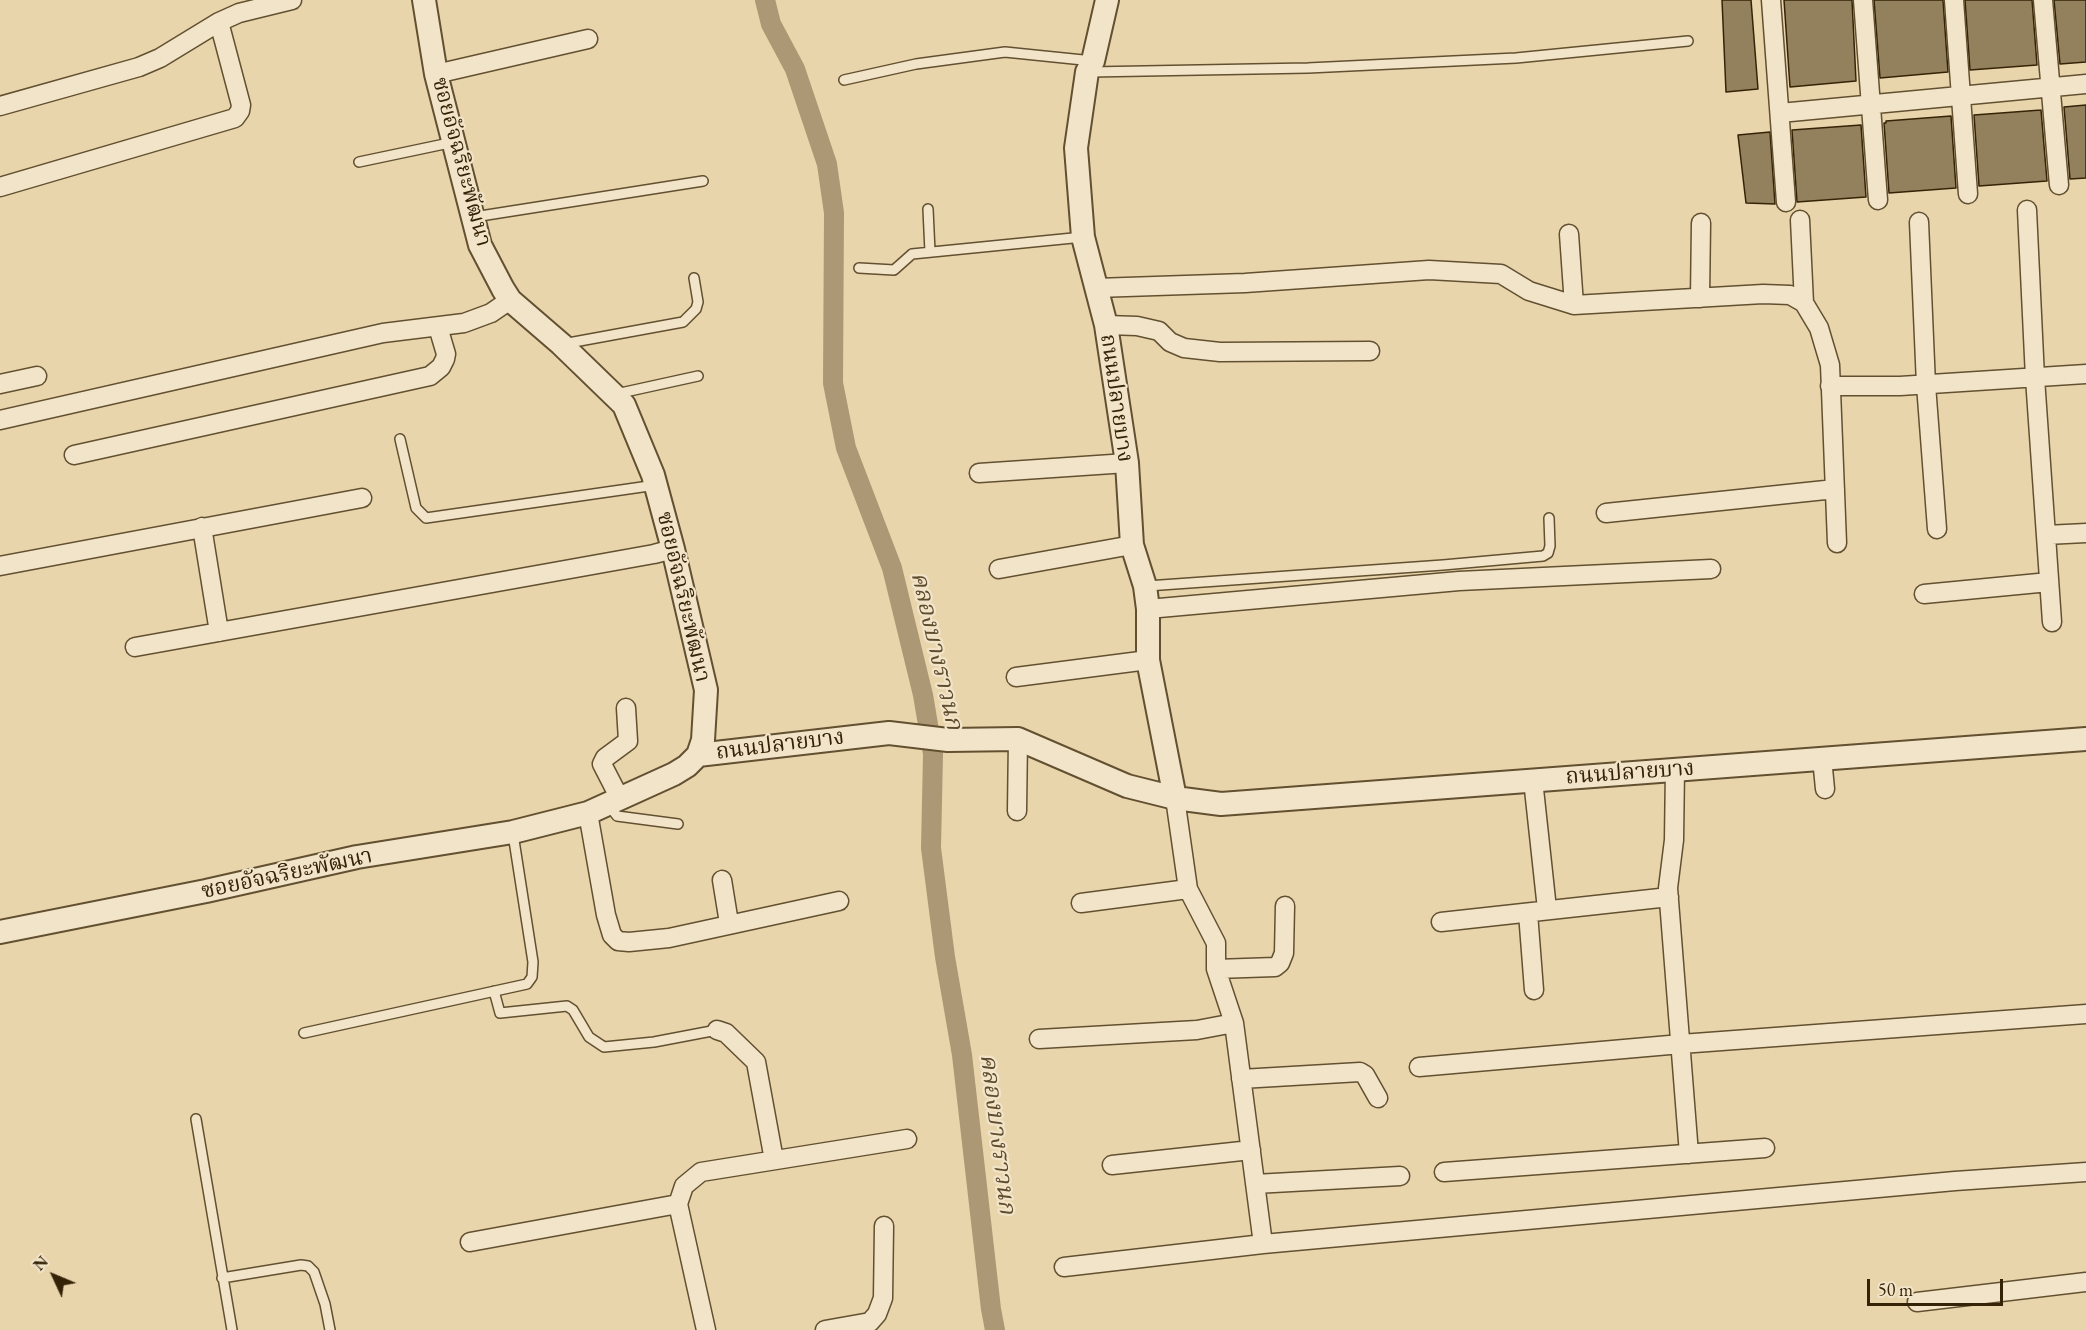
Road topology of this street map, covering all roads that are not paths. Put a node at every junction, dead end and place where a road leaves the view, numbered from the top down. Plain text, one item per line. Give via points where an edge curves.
1 (292, 0) edge
2 (424, 0) edge
3 (1107, 0) edge
4 (1771, 0) edge
5 (1863, 0) edge
6 (1954, 0) edge
7 (2043, 0) edge
8 (219, 22) junction
9 (588, 39) dead end
10 (1688, 41) dead end
11 (1090, 66) junction
12 (436, 74) junction
13 (844, 80) dead end
14 (2086, 84) edge
15 (2050, 87) junction
16 (1961, 96) junction
17 (1871, 104) junction
18 (0, 106) edge
19 (1780, 113) junction
20 (455, 141) junction
21 (359, 162) dead end
22 (703, 181) dead end
23 (2059, 185) dead end
24 (0, 187) edge
25 (1968, 194) dead end
26 (1878, 200) dead end
27 (1786, 202) dead end
28 (928, 209) dead end
29 (2027, 210) dead end
30 (474, 217) junction
31 (1800, 220) dead end
32 (1919, 222) dead end
33 (1701, 223) dead end
34 (1569, 234) dead end
35 (1083, 237) junction
36 (930, 252) junction
37 (859, 268) dead end
38 (694, 278) dead end
39 (1096, 288) junction
40 (1700, 298) junction
41 (510, 300) junction
42 (1804, 303) junction
43 (1574, 305) junction
44 (1106, 325) junction
45 (438, 327) junction
46 (561, 344) junction
47 (1370, 351) dead end
48 (2086, 375) edge
49 (37, 376) dead end
50 (698, 376) dead end
51 (2035, 378) junction
52 (0, 384) edge
53 (1926, 385) junction
54 (1830, 386) junction
55 (614, 394) junction
56 (0, 420) edge
57 (400, 440) dead end
58 (74, 455) dead end
59 (1126, 462) junction
60 (979, 473) dead end
61 (656, 485) junction
62 (1834, 489) junction
63 (362, 498) dead end
64 (1606, 513) dead end
65 (1549, 518) dead end
66 (202, 527) junction
67 (1937, 529) dead end
68 (2086, 533) edge
69 (2046, 535) junction
70 (1837, 543) dead end
71 (1132, 545) junction
72 (673, 549) junction
73 (0, 566) edge
74 (999, 569) dead end
75 (1711, 569) dead end
76 (2049, 582) junction
77 (1145, 586) junction
78 (1924, 594) dead end
79 (1148, 609) junction
80 (2052, 622) dead end
81 (219, 632) junction
82 (135, 647) dead end
83 (1148, 660) junction
84 (1016, 677) dead end
85 (626, 708) dead end
86 (1018, 739) junction
87 (2086, 739) edge
88 (698, 755) junction
89 (1822, 758) junction
90 (1675, 769) junction
91 (1533, 780) junction
92 (1825, 789) dead end
93 (1175, 798) junction
94 (605, 805) junction
95 (1017, 811) dead end
96 (678, 824) dead end
97 (513, 832) junction
98 (722, 880) dead end
99 (1188, 889) junction
100 (1669, 897) junction
101 (839, 901) dead end
102 (1081, 903) dead end
103 (1286, 906) dead end
104 (1547, 909) junction
105 (1528, 913) junction
106 (1441, 922) dead end
107 (729, 923) junction
108 (0, 932) edge
109 (1216, 969) junction
110 (1534, 990) dead end
111 (494, 991) junction
112 (2086, 1014) edge
113 (1234, 1023) junction
114 (717, 1030) joint
115 (304, 1033) dead end
116 (1039, 1039) dead end
117 (1681, 1044) junction
118 (1419, 1067) dead end
119 (1241, 1079) junction
120 (1378, 1098) dead end
121 (196, 1119) dead end
122 (907, 1139) dead end
123 (1765, 1148) dead end
124 (1251, 1150) junction
125 (1689, 1154) junction
126 (774, 1160) junction
127 (1112, 1165) dead end
128 (1444, 1172) dead end
129 (2086, 1172) edge
130 (1400, 1176) dead end
131 (1255, 1184) junction
132 (678, 1204) junction
133 (884, 1226) dead end
134 (470, 1242) dead end
135 (1263, 1244) junction
136 (1064, 1267) dead end
137 (222, 1278) junction
138 (2086, 1282) edge
139 (1917, 1302) dead end
140 (232, 1330) edge
141 (330, 1330) edge
142 (706, 1330) edge
143 (825, 1330) edge

1 - 8 street
2 - 12 street, ซอยอัจฉริยะพัฒนา
3 - 11 street, ถนนปลายบาง
4 - 19 street
5 - 17 street
6 - 16 street
7 - 15 street
8 - 18 street via 139,67
8 - 24 street via 241,105 235,118
9 - 12 street
10 - 11 lane via 1516,58 1354,66
11 - 13 lane via 1005,52 916,64
11 - 35 street, ถนนปลายบาง via 1076,148
12 - 20 street, ซอยอัจฉริยะพัฒนา
14 - 15 street
15 - 16 street
15 - 23 street
16 - 17 street
16 - 25 street
17 - 19 street
17 - 26 street
19 - 27 street
20 - 21 lane
20 - 30 street, ซอยอัจฉริยะพัฒนา
22 - 30 lane
28 - 36 lane
29 - 51 street
30 - 41 street, ซอยอัจฉริยะพัฒนา via 480,245
31 - 42 street
32 - 53 street
33 - 40 street
34 - 43 street
35 - 36 lane
35 - 39 street, ถนนปลายบาง
36 - 37 lane via 912,254 894,270
38 - 46 lane via 698,302 682,322
39 - 43 street via 1245,283 1429,270 1502,274 1529,291
39 - 44 street, ถนนปลายบาง
40 - 42 street via 1790,295
40 - 43 street
41 - 45 street via 491,313
41 - 46 street, ซอยอัจฉริยะพัฒนา
42 - 54 street via 1819,328 1830,365
44 - 47 street via 1159,331 1184,348 1220,352
44 - 59 street, ถนนปลายบาง
45 - 56 street via 383,333
45 - 58 street via 446,354 441,367 430,376
46 - 55 street, ซอยอัจฉริยะพัฒนา
48 - 51 street
49 - 52 street
50 - 55 lane
51 - 53 street
51 - 69 street
53 - 54 street
53 - 67 street
54 - 62 street
55 - 61 street, ซอยอัจฉริยะพัฒนา via 624,405
57 - 61 lane via 416,508 426,518
59 - 60 street
59 - 71 street, ถนนปลายบาง
61 - 72 street, ซอยอัจฉริยะพัฒนา
62 - 64 street
62 - 70 street
63 - 66 street
65 - 77 lane via 1551,546 1543,556
66 - 73 street
66 - 81 street
68 - 69 street
69 - 76 street
71 - 74 street
71 - 77 street, ถนนปลายบาง
72 - 81 street
72 - 88 street, ซอยอัจฉริยะพัฒนา via 706,690 703,740
75 - 79 street via 1459,581
76 - 78 street
76 - 80 street
77 - 79 street, ถนนปลายบาง
79 - 83 street, ถนนปลายบาง
81 - 82 street
83 - 84 street
83 - 93 street, ถนนปลายบาง
85 - 94 street via 628,741 604,758 602,764
86 - 88 street, ถนนปลายบาง via 948,740 889,733
86 - 93 street, ถนนปลายบาง via 1127,786
86 - 95 street
87 - 89 street, ถนนปลายบาง
88 - 94 street, ซอยอัจฉริยะพัฒนา via 674,774
89 - 90 street, ถนนปลายบาง
89 - 92 street
90 - 91 street, ถนนปลายบาง
90 - 100 street
91 - 93 street, ถนนปลายบาง via 1221,804
91 - 104 street
93 - 99 street
94 - 96 lane via 617,816
94 - 97 street, ซอยอัจฉริยะพัฒนา
94 - 107 street via 606,915 618,941 669,938
97 - 108 street, ซอยอัจฉริยะพัฒนา via 357,857
97 - 111 lane via 532,977 527,984
98 - 107 street
99 - 102 street
99 - 109 street via 1216,943
100 - 104 street
100 - 117 street
101 - 107 street
103 - 109 street via 1280,963 1275,967
104 - 105 street
105 - 106 street
105 - 110 street
109 - 113 street
111 - 114 lane via 500,1012 567,1006 589,1037 604,1047
111 - 115 lane
112 - 117 street
113 - 116 street via 1197,1030
113 - 119 street
114 - 126 street via 726,1033 756,1062
117 - 118 street
117 - 125 street
119 - 120 street via 1360,1072
119 - 124 street
121 - 137 lane
122 - 126 street
123 - 125 street
124 - 127 street
124 - 131 street
125 - 128 street
126 - 132 street via 701,1172 684,1186
129 - 135 street
130 - 131 street
131 - 135 street
132 - 134 street
132 - 142 street
133 - 143 street via 883,1298 878,1314 870,1322
135 - 136 street
137 - 140 lane
137 - 141 lane via 308,1266 314,1272
138 - 139 street

